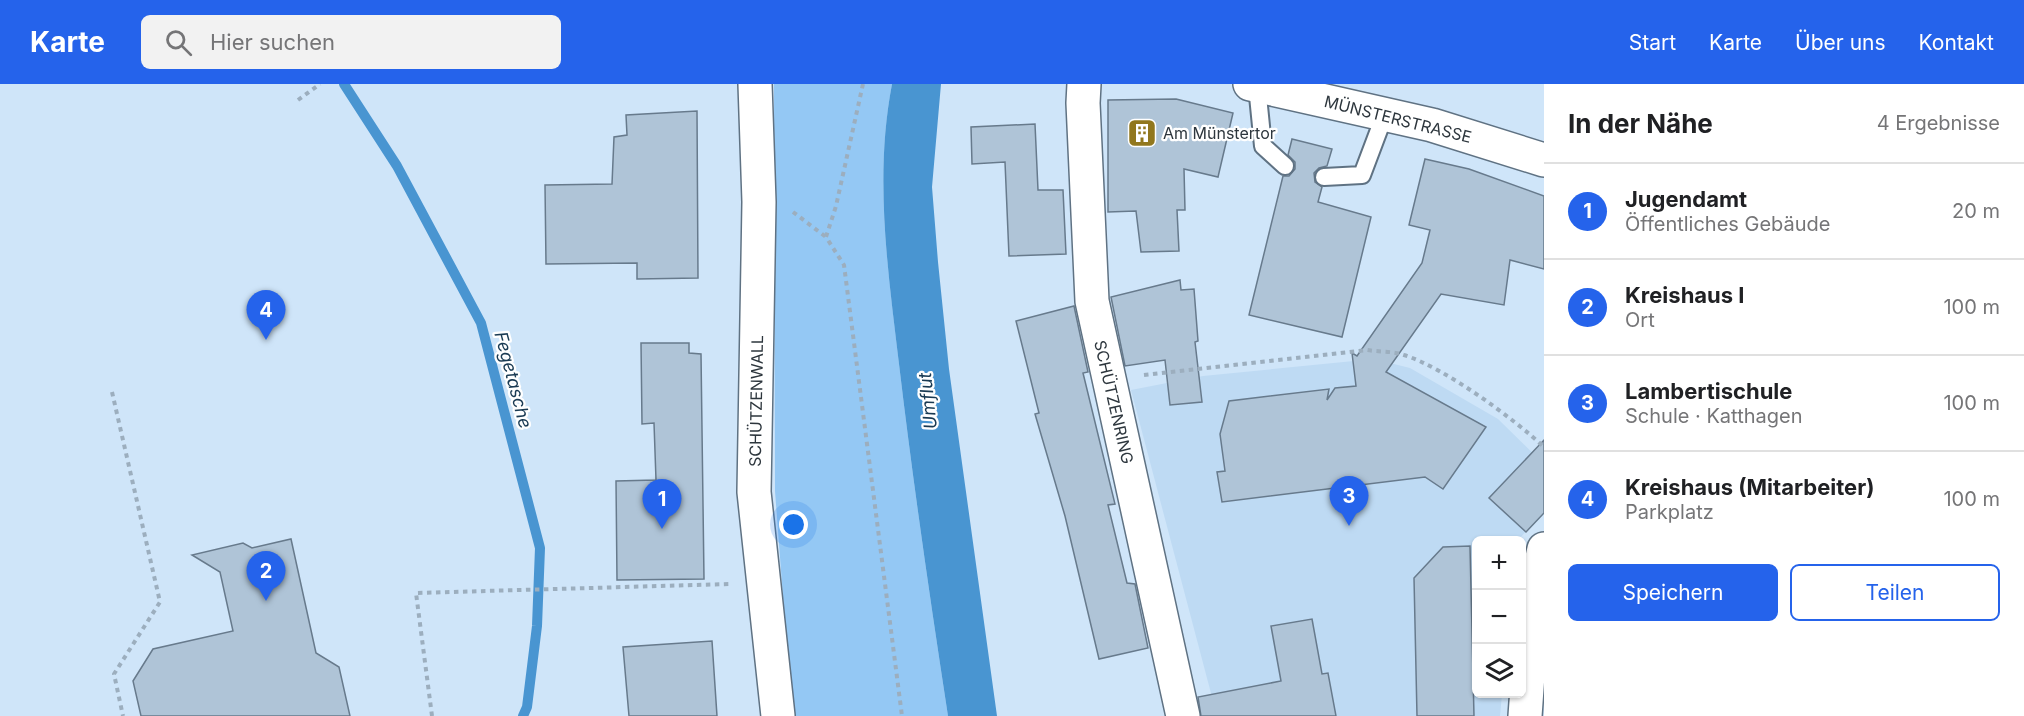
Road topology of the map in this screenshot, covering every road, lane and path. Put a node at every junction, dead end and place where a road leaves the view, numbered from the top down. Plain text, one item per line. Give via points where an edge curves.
1 (320, 84) edge
2 (755, 84) edge
3 (863, 84) edge
4 (1084, 84) edge
5 (1253, 85) edge
6 (298, 100) dead end
7 (1385, 114) junction
8 (1544, 160) edge
9 (1285, 166) dead end
10 (1324, 177) dead end
11 (1108, 381) junction
12 (112, 392) dead end
13 (1544, 447) edge
14 (1544, 549) edge
15 (764, 583) junction
16 (123, 716) edge
17 (432, 716) edge
18 (778, 716) edge
19 (902, 716) edge
20 (1183, 716) edge
21 (1525, 716) edge

1 - 6 path
2 - 15 street, SCHÜTZENWALL via 759,202 754,492
3 - 19 path via 826,237 844,265
4 - 11 street, SCHÜTZENRING via 1092,301
5 - 7 street, MÜNSTERSTRASSE
5 - 9 lane via 1263,146
7 - 8 street, MÜNSTERSTRASSE via 1493,142
7 - 10 lane via 1362,175
11 - 13 path via 1367,350 1403,354 1518,423
11 - 20 street, SCHÜTZENRING
12 - 16 path via 160,602 114,674
14 - 21 street via 1534,592
15 - 17 path via 416,593
15 - 18 street, SCHÜTZENWALL

